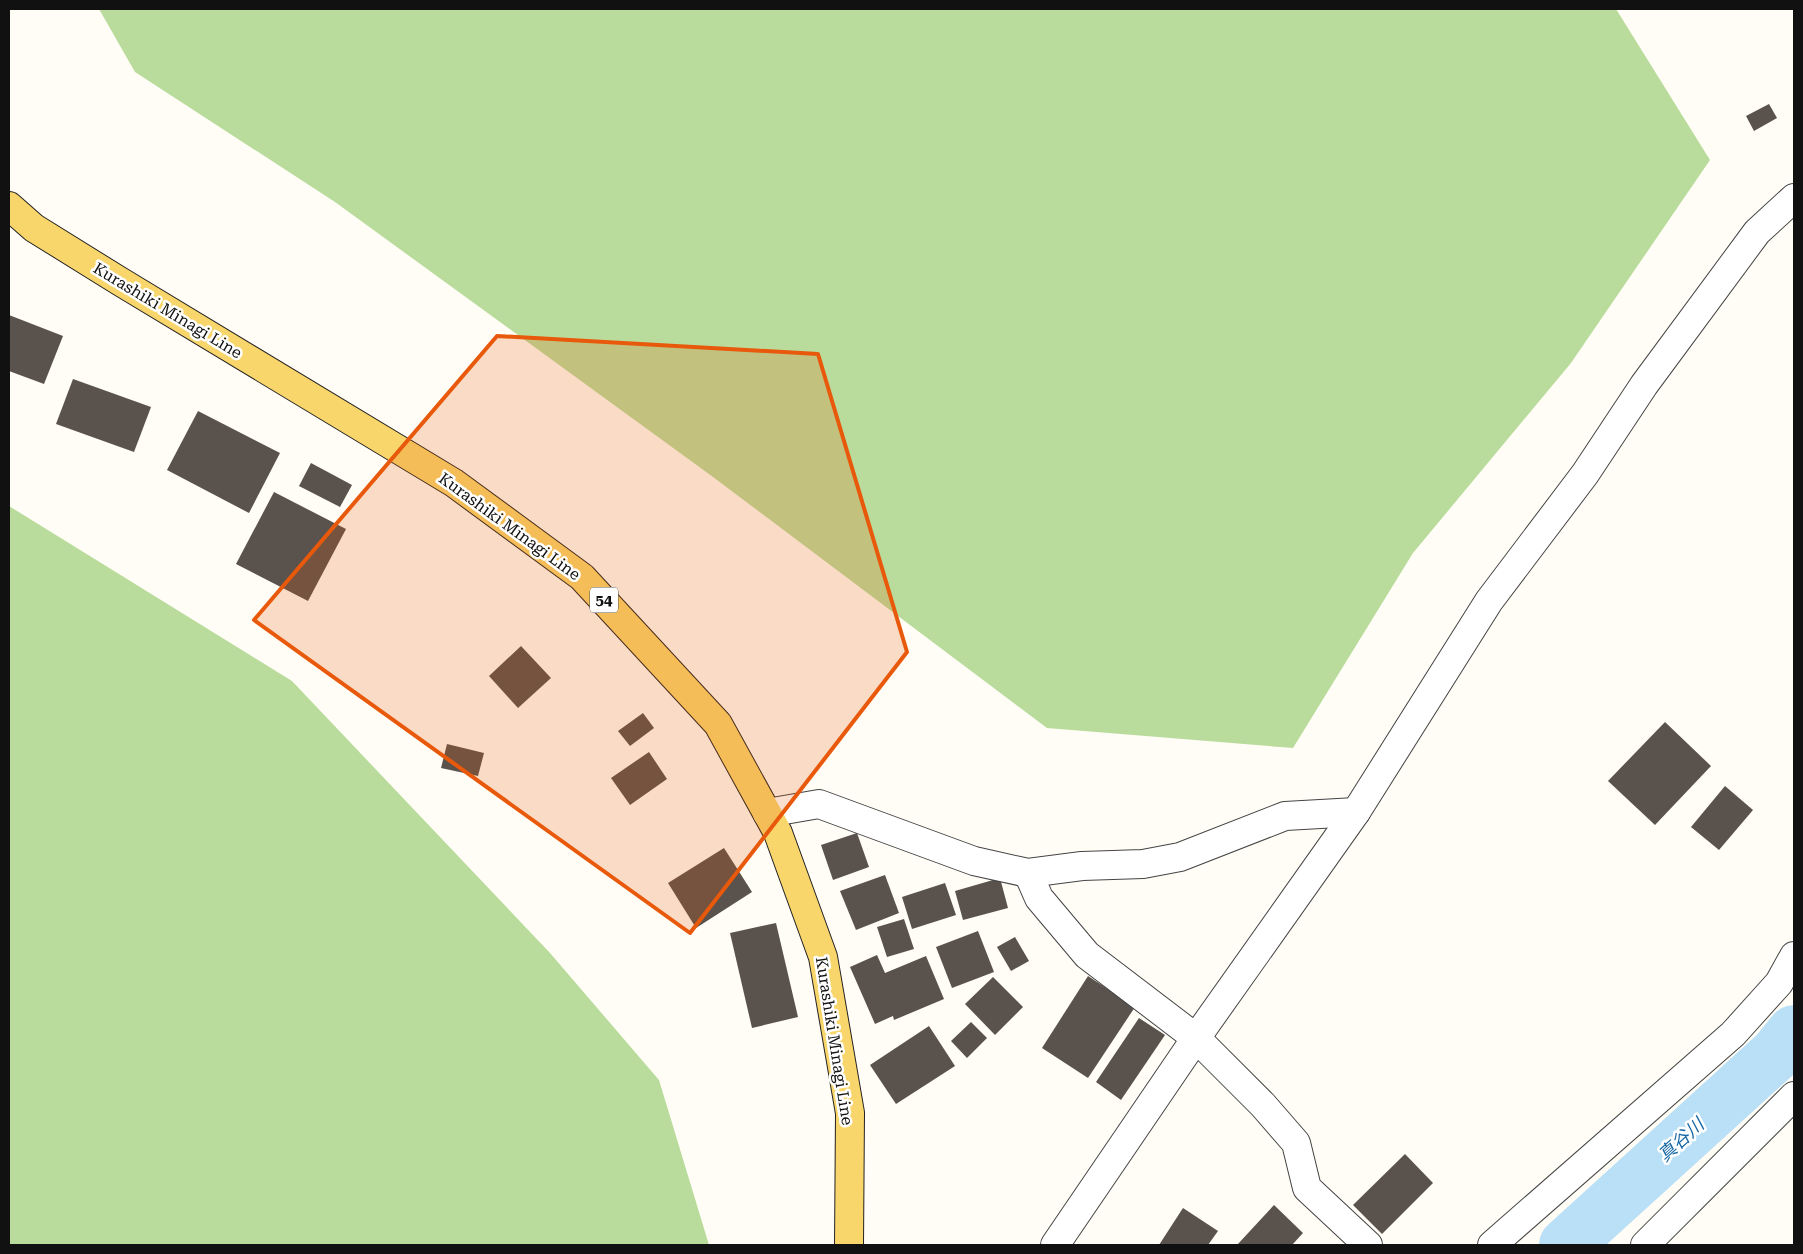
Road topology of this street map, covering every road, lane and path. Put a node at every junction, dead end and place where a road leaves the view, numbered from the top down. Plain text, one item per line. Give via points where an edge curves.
1 (1794, 198) edge
2 (9, 206) edge
3 (1356, 812) junction
4 (767, 813) junction
5 (1028, 873) junction
6 (1794, 956) edge
7 (1196, 1038) junction
8 (1794, 1096) edge
9 (849, 1245) edge
10 (1055, 1245) edge
11 (1368, 1245) edge
12 (1492, 1245) edge
13 (1645, 1245) edge

1 - 3 street via 1757,232 1644,385 1585,474 1489,601
2 - 4 main road, Kurashiki Minagi Line / 54 via 34,228 65,248 454,483 582,576 718,724
3 - 5 street via 1285,816 1180,857 1143,864 1082,866
3 - 7 street
4 - 5 street via 819,804 974,861
4 - 9 main road, Kurashiki Minagi Line / 54 via 778,833 823,957 850,1113
5 - 7 street via 1039,898 1086,955
6 - 12 street via 1779,983 1733,1034
7 - 10 street
7 - 11 street via 1296,1143 1307,1188
8 - 13 street

